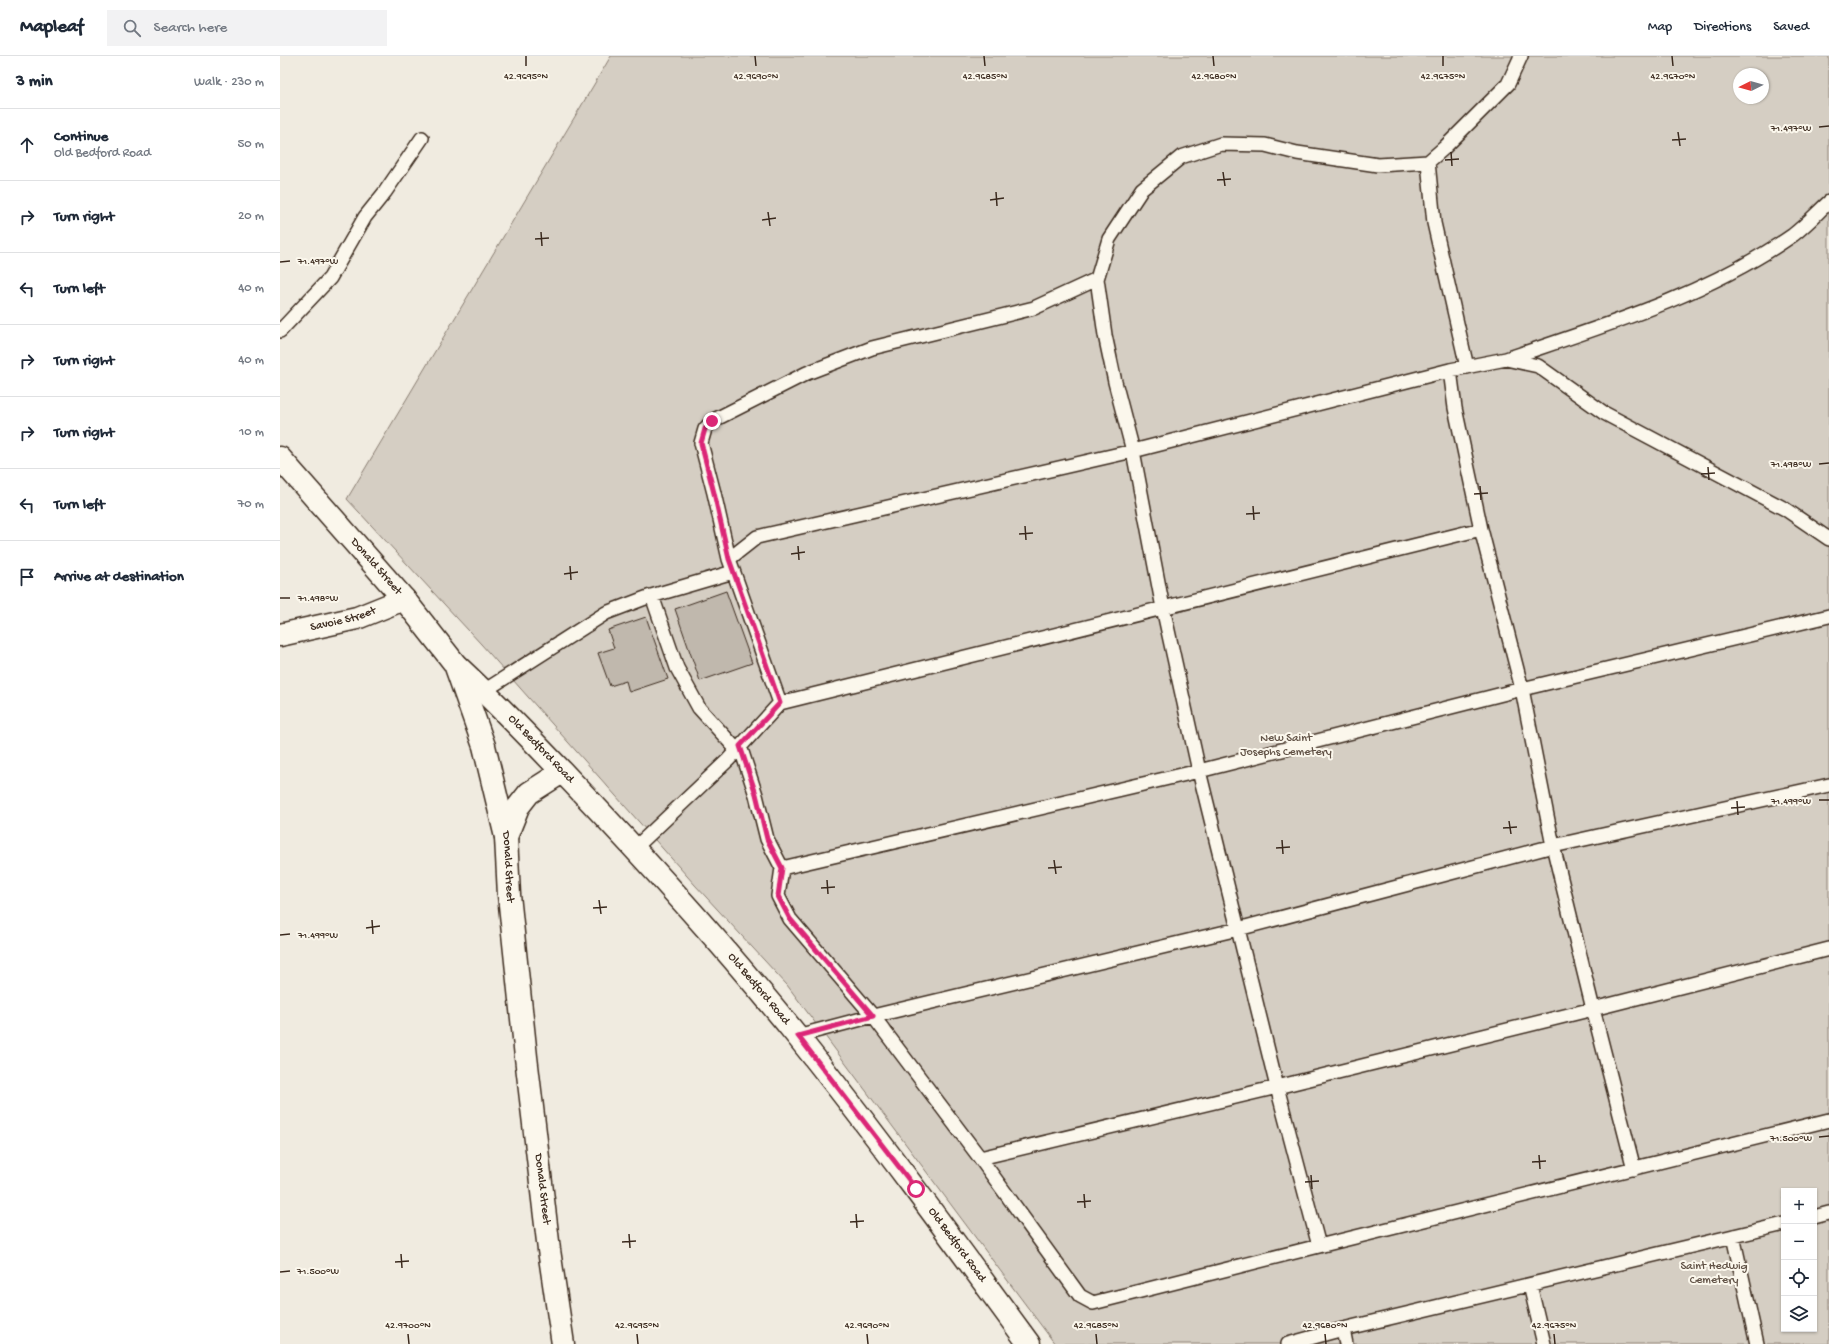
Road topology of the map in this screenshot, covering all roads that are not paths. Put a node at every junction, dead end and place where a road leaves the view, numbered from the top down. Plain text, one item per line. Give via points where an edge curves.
1 (1521, 56) edge
2 (422, 138) dead end
3 (1428, 162) junction
4 (1829, 202) edge
5 (1097, 280) junction
6 (280, 331) edge
7 (1506, 359) junction
8 (1467, 367) junction
9 (1450, 370) junction
10 (1133, 451) junction
11 (280, 458) edge
12 (1481, 529) junction
13 (1829, 539) edge
14 (729, 559) junction
15 (734, 572) junction
16 (652, 596) junction
17 (404, 599) junction
18 (1163, 608) junction
19 (1829, 616) edge
20 (280, 635) edge
21 (454, 664) junction
22 (1522, 689) junction
23 (484, 691) junction
24 (780, 703) junction
25 (739, 748) junction
26 (1199, 770) junction
27 (562, 772) junction
28 (1829, 785) edge
29 (506, 837) junction
30 (1553, 846) junction
31 (635, 848) junction
32 (782, 868) junction
33 (1238, 929) junction
34 (1829, 949) edge
35 (1593, 1009) junction
36 (873, 1016) junction
37 (798, 1036) junction
38 (1277, 1087) junction
39 (1829, 1120) edge
40 (980, 1158) junction
41 (1634, 1169) junction
42 (1829, 1213) edge
43 (1817, 1216) edge
44 (1781, 1225) edge
45 (1733, 1236) junction
46 (1319, 1246) junction
47 (1530, 1285) junction
48 (1343, 1329) junction
49 (563, 1344) edge
50 (1029, 1344) edge
51 (1288, 1344) edge
52 (1346, 1344) edge
53 (1544, 1344) edge
54 (1757, 1344) edge

1 - 3 lane via 1508,84
2 - 6 lane via 365,217 330,278
3 - 5 lane via 1378,165 1296,153 1265,145 1221,144 1181,157 1142,189 1109,239
3 - 8 lane via 1434,223
4 - 7 lane via 1794,234 1732,272 1631,317
5 - 10 lane via 1105,335
5 - 14 lane via 1034,308 872,348 807,373 712,421 705,429 701,443
7 - 8 lane
7 - 13 lane via 1538,366 1604,413 1785,509
8 - 9 lane
9 - 10 lane
9 - 12 lane via 1455,408
10 - 14 lane via 757,537
10 - 18 lane
11 - 17 street, Donald Street
12 - 18 lane
12 - 22 lane
14 - 15 lane
15 - 16 lane
15 - 24 lane
16 - 23 lane via 606,613
16 - 25 lane via 677,668 699,708
17 - 20 street, Savoie Street via 357,618
17 - 21 street, Donald Street
18 - 24 lane
18 - 26 lane
19 - 22 lane
21 - 23 street, Old Bedford Road
21 - 29 street, Donald Street via 484,746
22 - 26 lane
22 - 30 lane
23 - 27 street, Old Bedford Road
24 - 25 lane
25 - 31 lane
25 - 32 lane via 756,794 767,839
26 - 32 lane
26 - 33 lane
27 - 29 street via 529,793 518,807
27 - 31 street, Old Bedford Road
28 - 30 lane
29 - 49 street, Donald Street via 509,895 526,1057
30 - 33 lane
30 - 35 lane
31 - 37 street, Old Bedford Road
32 - 36 lane via 778,896 790,919
33 - 36 lane
33 - 38 lane
34 - 35 lane
35 - 38 lane
35 - 41 lane
36 - 37 lane
36 - 40 lane
37 - 50 street, Old Bedford Road via 916,1189
38 - 40 lane
38 - 46 lane
39 - 41 lane
40 - 46 lane via 1080,1296 1093,1303
41 - 46 lane
42 - 43 lane
44 - 45 lane
45 - 47 lane
45 - 54 lane
47 - 48 lane
47 - 53 lane
48 - 51 lane
48 - 52 lane

